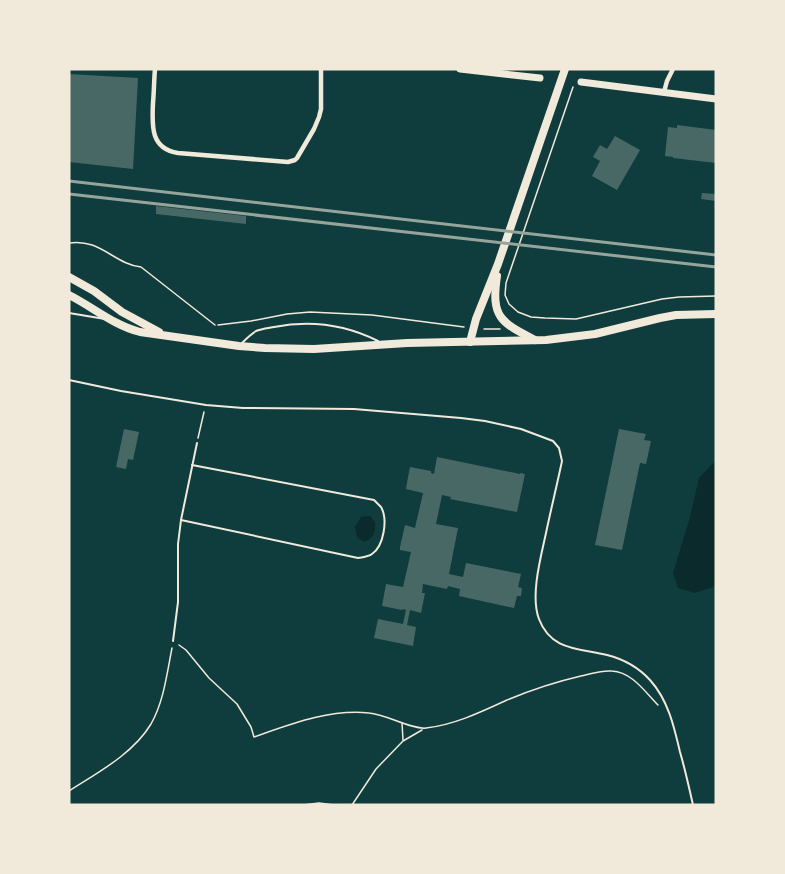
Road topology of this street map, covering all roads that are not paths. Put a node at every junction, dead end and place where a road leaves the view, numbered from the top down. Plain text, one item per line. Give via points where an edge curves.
1 (155, 69) edge
2 (321, 69) edge
3 (460, 69) edge
4 (565, 69) edge
5 (673, 69) edge
6 (540, 78) dead end
7 (581, 82) dead end
8 (664, 92) junction
9 (716, 99) edge
10 (498, 264) junction
11 (69, 278) edge
12 (69, 295) edge
13 (69, 313) edge
14 (716, 314) edge
15 (110, 320) junction
16 (166, 335) junction
17 (536, 341) junction
18 (470, 342) junction
19 (383, 344) junction
20 (239, 346) junction
21 (69, 380) edge
22 (197, 443) dead end
23 (192, 465) junction
24 (181, 520) junction
25 (173, 641) road end
26 (693, 805) edge

1 - 2 street via 154,136 167,150 288,162 300,154 319,117
3 - 6 main road
4 - 10 main road
5 - 8 street
7 - 8 main road
8 - 9 main road
10 - 17 main road via 495,291 500,316 510,327
10 - 18 main road
11 - 16 main road
12 - 15 main road
13 - 15 lane
14 - 17 main road via 676,315 595,334
15 - 16 main road via 140,332
16 - 20 main road
17 - 18 main road
18 - 19 main road
19 - 20 main road via 314,349
19 - 20 lane via 362,333 306,324 256,331
21 - 26 lane via 206,405 354,409 461,418 503,425 556,444 562,461 537,582 538,617 550,637 563,646 609,656 633,666 652,682 674,726
22 - 23 lane
23 - 24 lane
23 - 24 lane via 374,500 384,514 381,541 373,553 358,558
24 - 25 lane

